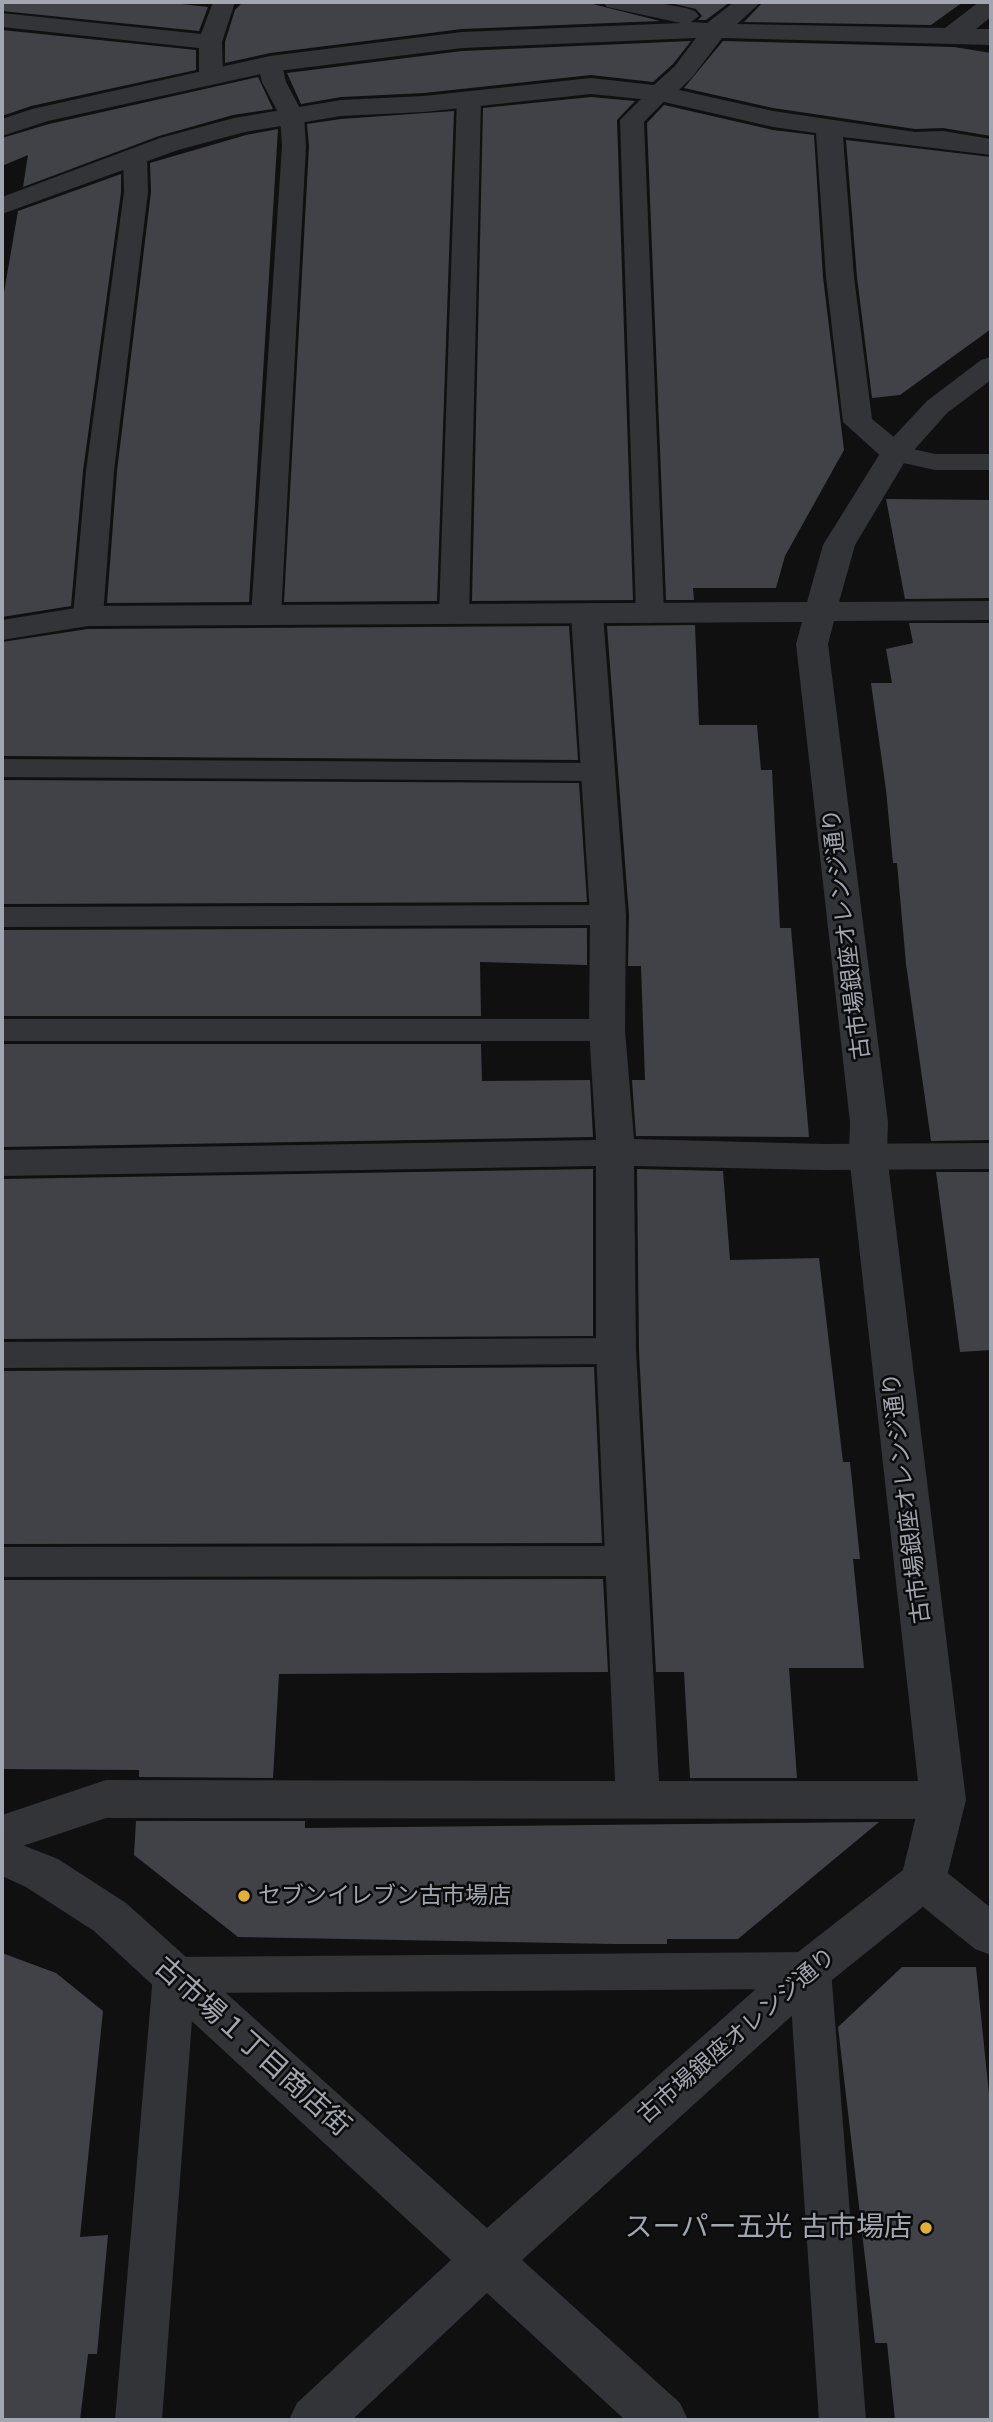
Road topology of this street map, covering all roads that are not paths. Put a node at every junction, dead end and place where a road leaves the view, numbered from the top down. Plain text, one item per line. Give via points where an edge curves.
1 (225, 2) edge
2 (616, 2) edge
3 (749, 2) edge
4 (991, 5) edge
5 (2, 20) edge
6 (718, 28) junction
7 (954, 34) junction
8 (991, 37) edge
9 (209, 42) junction
10 (270, 64) junction
11 (211, 77) junction
12 (660, 93) junction
13 (469, 99) junction
14 (2, 110) edge
15 (41, 115) junction
16 (292, 116) junction
17 (829, 127) junction
18 (2, 128) edge
19 (991, 147) edge
20 (135, 157) junction
21 (2, 206) edge
22 (991, 366) edge
23 (895, 453) junction
24 (991, 462) edge
25 (991, 611) edge
26 (822, 612) junction
27 (587, 614) junction
28 (650, 614) junction
29 (454, 615) junction
30 (266, 616) junction
31 (88, 617) junction
32 (2, 630) edge
33 (2, 768) edge
34 (600, 772) junction
35 (608, 915) junction
36 (2, 917) edge
37 (2, 1030) edge
38 (607, 1030) junction
39 (614, 1154) junction
40 (868, 1155) junction
41 (991, 1156) edge
42 (2, 1163) edge
43 (616, 1350) junction
44 (2, 1355) edge
45 (626, 1561) junction
46 (2, 1562) edge
47 (943, 1800) junction
48 (638, 1801) junction
49 (2, 1834) edge
50 (2, 1856) edge
51 (923, 1880) junction
52 (991, 1935) edge
53 (810, 1970) junction
54 (174, 1975) junction
55 (486, 2261) junction
56 (138, 2420) edge
57 (315, 2420) edge
58 (662, 2420) edge
59 (843, 2420) edge

1 - 9 lane
2 - 6 street via 679,13
3 - 6 street
4 - 7 street
5 - 9 lane
6 - 7 street
6 - 10 street via 462,40
6 - 12 street
7 - 8 street
9 - 11 lane
10 - 11 street
10 - 16 lane
11 - 15 street
12 - 13 street via 591,86
12 - 17 street
12 - 28 lane via 632,120
13 - 16 street
13 - 29 lane
14 - 15 street
15 - 18 street
16 - 20 street via 230,127
16 - 30 lane via 294,146
17 - 19 street
17 - 23 street via 858,422
20 - 21 street
20 - 31 lane via 136,192 100,471
22 - 23 street, 古市場銀座オレンジ通り via 937,407
23 - 24 lane via 935,462
23 - 26 street, 古市場銀座オレンジ通り via 839,545
25 - 26 street
26 - 28 street
26 - 40 street, 古市場銀座オレンジ通り via 813,644 869,1122
27 - 28 street
27 - 29 street
27 - 34 street
29 - 30 street
30 - 31 street
31 - 32 street
33 - 34 lane
34 - 35 street
35 - 36 lane
35 - 38 street
37 - 38 lane
38 - 39 street
39 - 40 street
39 - 42 street
39 - 43 street
40 - 41 street
40 - 47 street, 古市場銀座オレンジ通り
43 - 44 lane
43 - 45 street
45 - 46 lane
45 - 48 street
47 - 48 street
47 - 51 street, 古市場銀座オレンジ通り
48 - 49 street via 106,1799
50 - 54 street, 古市場１丁目商店街 via 43,1874 110,1917
51 - 52 street
51 - 53 street, 古市場銀座オレンジ通り
53 - 54 lane
53 - 55 street, 古市場銀座オレンジ通り
53 - 59 lane
54 - 55 street, 古市場１丁目商店街
54 - 56 lane
55 - 57 street, 古市場銀座オレンジ通り
55 - 58 street, 古市場１丁目商店街

